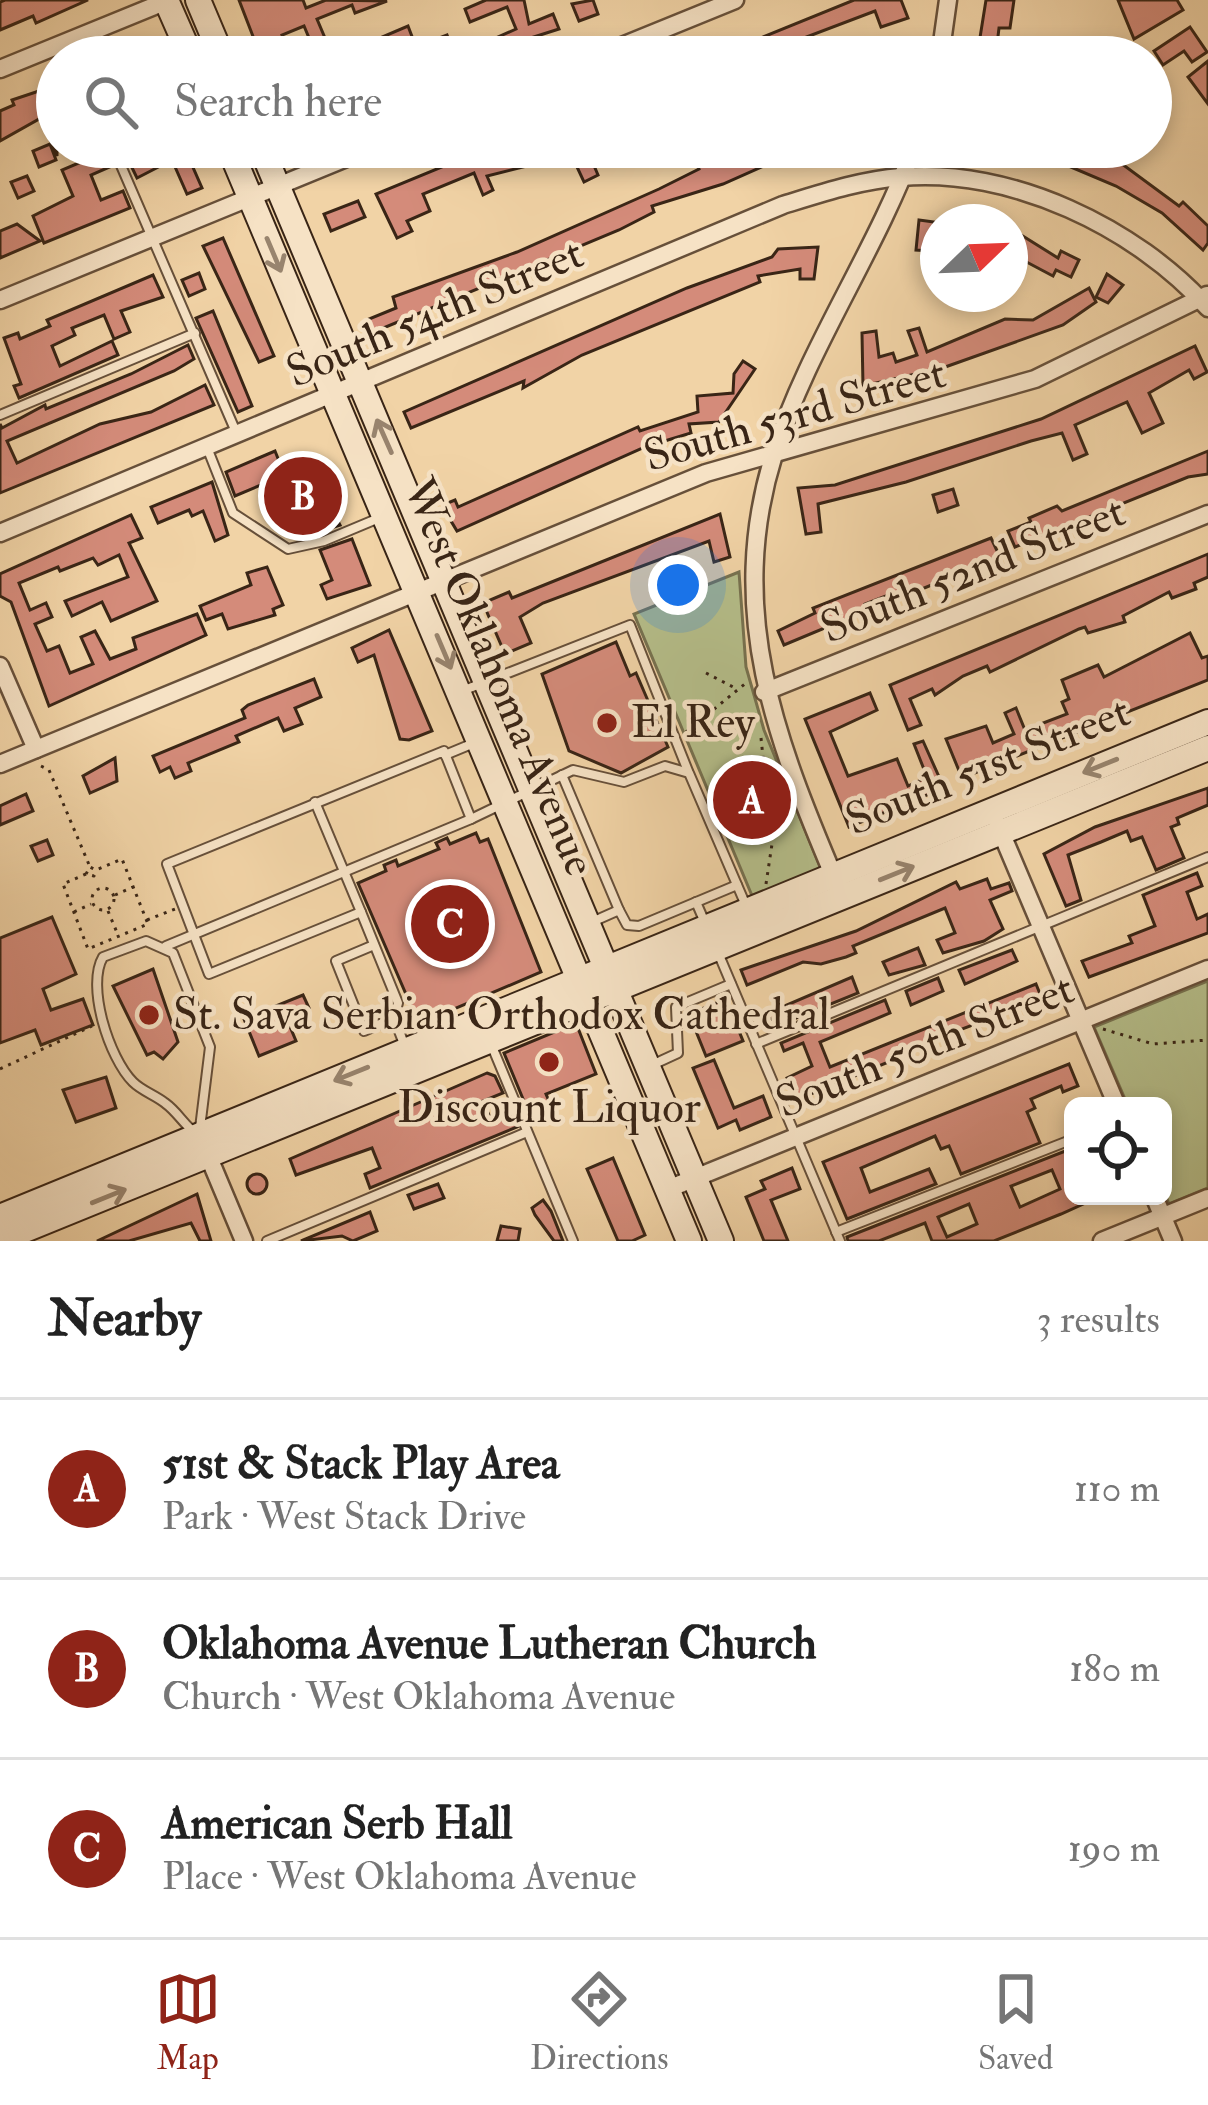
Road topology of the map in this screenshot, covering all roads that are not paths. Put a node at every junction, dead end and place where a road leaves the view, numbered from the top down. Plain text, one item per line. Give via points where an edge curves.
1 (168, 0) edge
2 (198, 0) edge
3 (735, 0) edge
4 (949, 0) edge
5 (80, 36) edge
6 (182, 36) edge
7 (213, 36) edge
8 (647, 36) edge
9 (943, 36) edge
10 (36, 54) edge
11 (0, 69) edge
12 (122, 168) edge
13 (238, 168) edge
14 (270, 168) edge
15 (322, 168) edge
16 (907, 168) edge
17 (904, 176) junction
18 (278, 186) junction
19 (250, 197) junction
20 (152, 237) junction
21 (0, 300) edge
22 (1206, 301) edge
23 (195, 333) junction
24 (361, 384) junction
25 (334, 395) junction
26 (0, 415) edge
27 (238, 436) junction
28 (208, 448) junction
29 (775, 452) junction
30 (1208, 514) edge
31 (385, 515) junction
32 (0, 533) edge
33 (446, 580) junction
34 (418, 592) junction
35 (0, 666) edge
36 (488, 680) junction
37 (460, 692) junction
38 (764, 692) junction
39 (1208, 722) edge
40 (481, 741) junction
41 (1208, 748) edge
42 (446, 755) junction
43 (38, 757) junction
44 (0, 764) edge
45 (689, 773) junction
46 (562, 775) junction
47 (534, 788) junction
48 (315, 802) junction
49 (508, 803) junction
50 (471, 819) junction
51 (996, 820) junction
52 (1208, 857) edge
53 (344, 872) junction
54 (736, 885) junction
55 (838, 885) junction
56 (696, 902) junction
57 (620, 910) junction
58 (361, 912) junction
59 (751, 920) junction
60 (591, 923) junction
61 (1040, 925) junction
62 (194, 934) junction
63 (711, 936) junction
64 (374, 945) junction
65 (166, 946) junction
66 (1208, 969) edge
67 (614, 977) junction
68 (731, 984) junction
69 (585, 988) junction
70 (394, 1018) junction
71 (1081, 1021) junction
72 (486, 1030) junction
73 (756, 1045) junction
74 (407, 1051) junction
75 (651, 1065) junction
76 (627, 1087) junction
77 (1113, 1097) edge
78 (527, 1132) junction
79 (796, 1138) junction
80 (1064, 1143) edge
81 (204, 1146) junction
82 (685, 1147) junction
83 (698, 1178) junction
84 (668, 1190) junction
85 (1208, 1198) edge
86 (1158, 1205) edge
87 (0, 1216) edge
88 (1162, 1216) junction
89 (838, 1237) edge
90 (0, 1240) edge
91 (244, 1241) edge
92 (267, 1241) edge
93 (573, 1241) edge
94 (689, 1241) edge
95 (721, 1241) edge
96 (1102, 1241) edge
97 (1173, 1241) edge

1 - 5 street
1 - 6 main road
2 - 7 main road
3 - 8 street
4 - 9 street
10 - 11 street
12 - 20 lane
13 - 19 main road, West Oklahoma Avenue
14 - 18 main road, West Oklahoma Avenue
15 - 18 street
16 - 17 street
17 - 22 street, South 54th Street via 981,181 1096,222
17 - 24 street, South 54th Street via 783,205
17 - 29 street
18 - 19 street
18 - 24 main road, West Oklahoma Avenue
19 - 20 street
19 -> 25 main road, West Oklahoma Avenue
20 - 21 street
20 - 23 lane
22 - 29 street, South 53rd Street via 1035,380
23 - 26 lane
23 - 27 lane
24 - 25 street, South 54th Street
33 -> 24 main road, West Oklahoma Avenue
25 - 27 street, South 54th Street
25 - 31 main road, West Oklahoma Avenue
27 - 28 street, South 54th Street
28 - 31 lane via 233,513 288,549
28 - 32 street, South 54th Street
29 - 33 street, South 53rd Street via 638,498
29 - 38 street via 757,527 753,609
30 - 38 street, South 52nd Street
31 - 34 main road, West Oklahoma Avenue
33 - 34 street, South 53rd Street
33 - 36 main road, West Oklahoma Avenue
34 -> 37 main road, West Oklahoma Avenue
34 - 43 street, South 53rd Street
35 - 43 street
36 - 37 lane
36 - 45 lane via 630,625
36 - 47 main road, West Oklahoma Avenue
37 - 40 main road, West Oklahoma Avenue
38 - 55 street
39 -> 51 main road, South 51st Street
40 - 42 lane
40 - 49 main road, West Oklahoma Avenue
41 - 51 main road, South 51st Street
42 - 48 lane
42 - 50 lane
43 - 44 street, South 53rd Street
45 - 46 lane via 671,766 628,782 574,770
45 - 54 lane
46 - 47 lane
46 - 57 lane
47 - 49 lane
47 - 60 main road, West Oklahoma Avenue
48 - 53 lane
48 - 62 lane via 169,862
49 - 50 lane
49 - 69 main road, West Oklahoma Avenue
50 - 53 lane
51 - 55 main road, South 51st Street
51 - 61 street
52 - 61 lane
53 - 58 lane
53 - 62 lane
54 - 56 lane
54 - 59 lane
55 - 59 main road, South 51st Street
56 - 57 lane via 639,926 627,925
56 - 63 lane
57 - 60 lane
58 - 62 lane via 209,974
58 - 64 lane
59 - 63 main road, South 51st Street
60 - 67 main road, West Oklahoma Avenue
61 - 71 street
61 - 73 lane
62 - 65 lane
63 - 67 main road, South 51st Street
63 - 68 lane
64 - 70 lane via 398,1004
64 - 70 lane via 336,961 364,1030
65 - 81 lane via 208,1033
65 - 81 lane via 146,940 123,947 104,957 94,979 131,1081 164,1101
66 - 71 street, South 50th Street
67 - 69 main road, South 51st Street
67 - 75 main road, West Oklahoma Avenue
68 - 73 lane
68 - 75 lane via 676,1007 678,1052
69 - 72 main road, South 51st Street
69 - 76 main road, West Oklahoma Avenue
70 - 74 lane
71 - 77 street
71 - 79 street, South 50th Street
72 - 74 main road, South 51st Street
72 - 78 lane
72 - 81 main road, South 51st Street
73 - 79 lane
74 -> 81 main road, South 51st Street
75 - 82 main road, West Oklahoma Avenue
76 - 82 main road via 643,1089
76 - 84 main road, West Oklahoma Avenue
78 - 92 lane
78 - 93 lane
79 - 83 street, South 50th Street
79 - 89 lane
80 - 89 lane
81 - 87 main road, South 51st Street
90 -> 81 main road, South 51st Street
81 - 91 street
82 - 83 main road, West Oklahoma Avenue
83 - 84 street, South 50th Street
83 - 95 main road, West Oklahoma Avenue
84 - 94 main road, West Oklahoma Avenue
85 - 88 street
86 - 88 street
88 - 96 street
88 - 97 street

